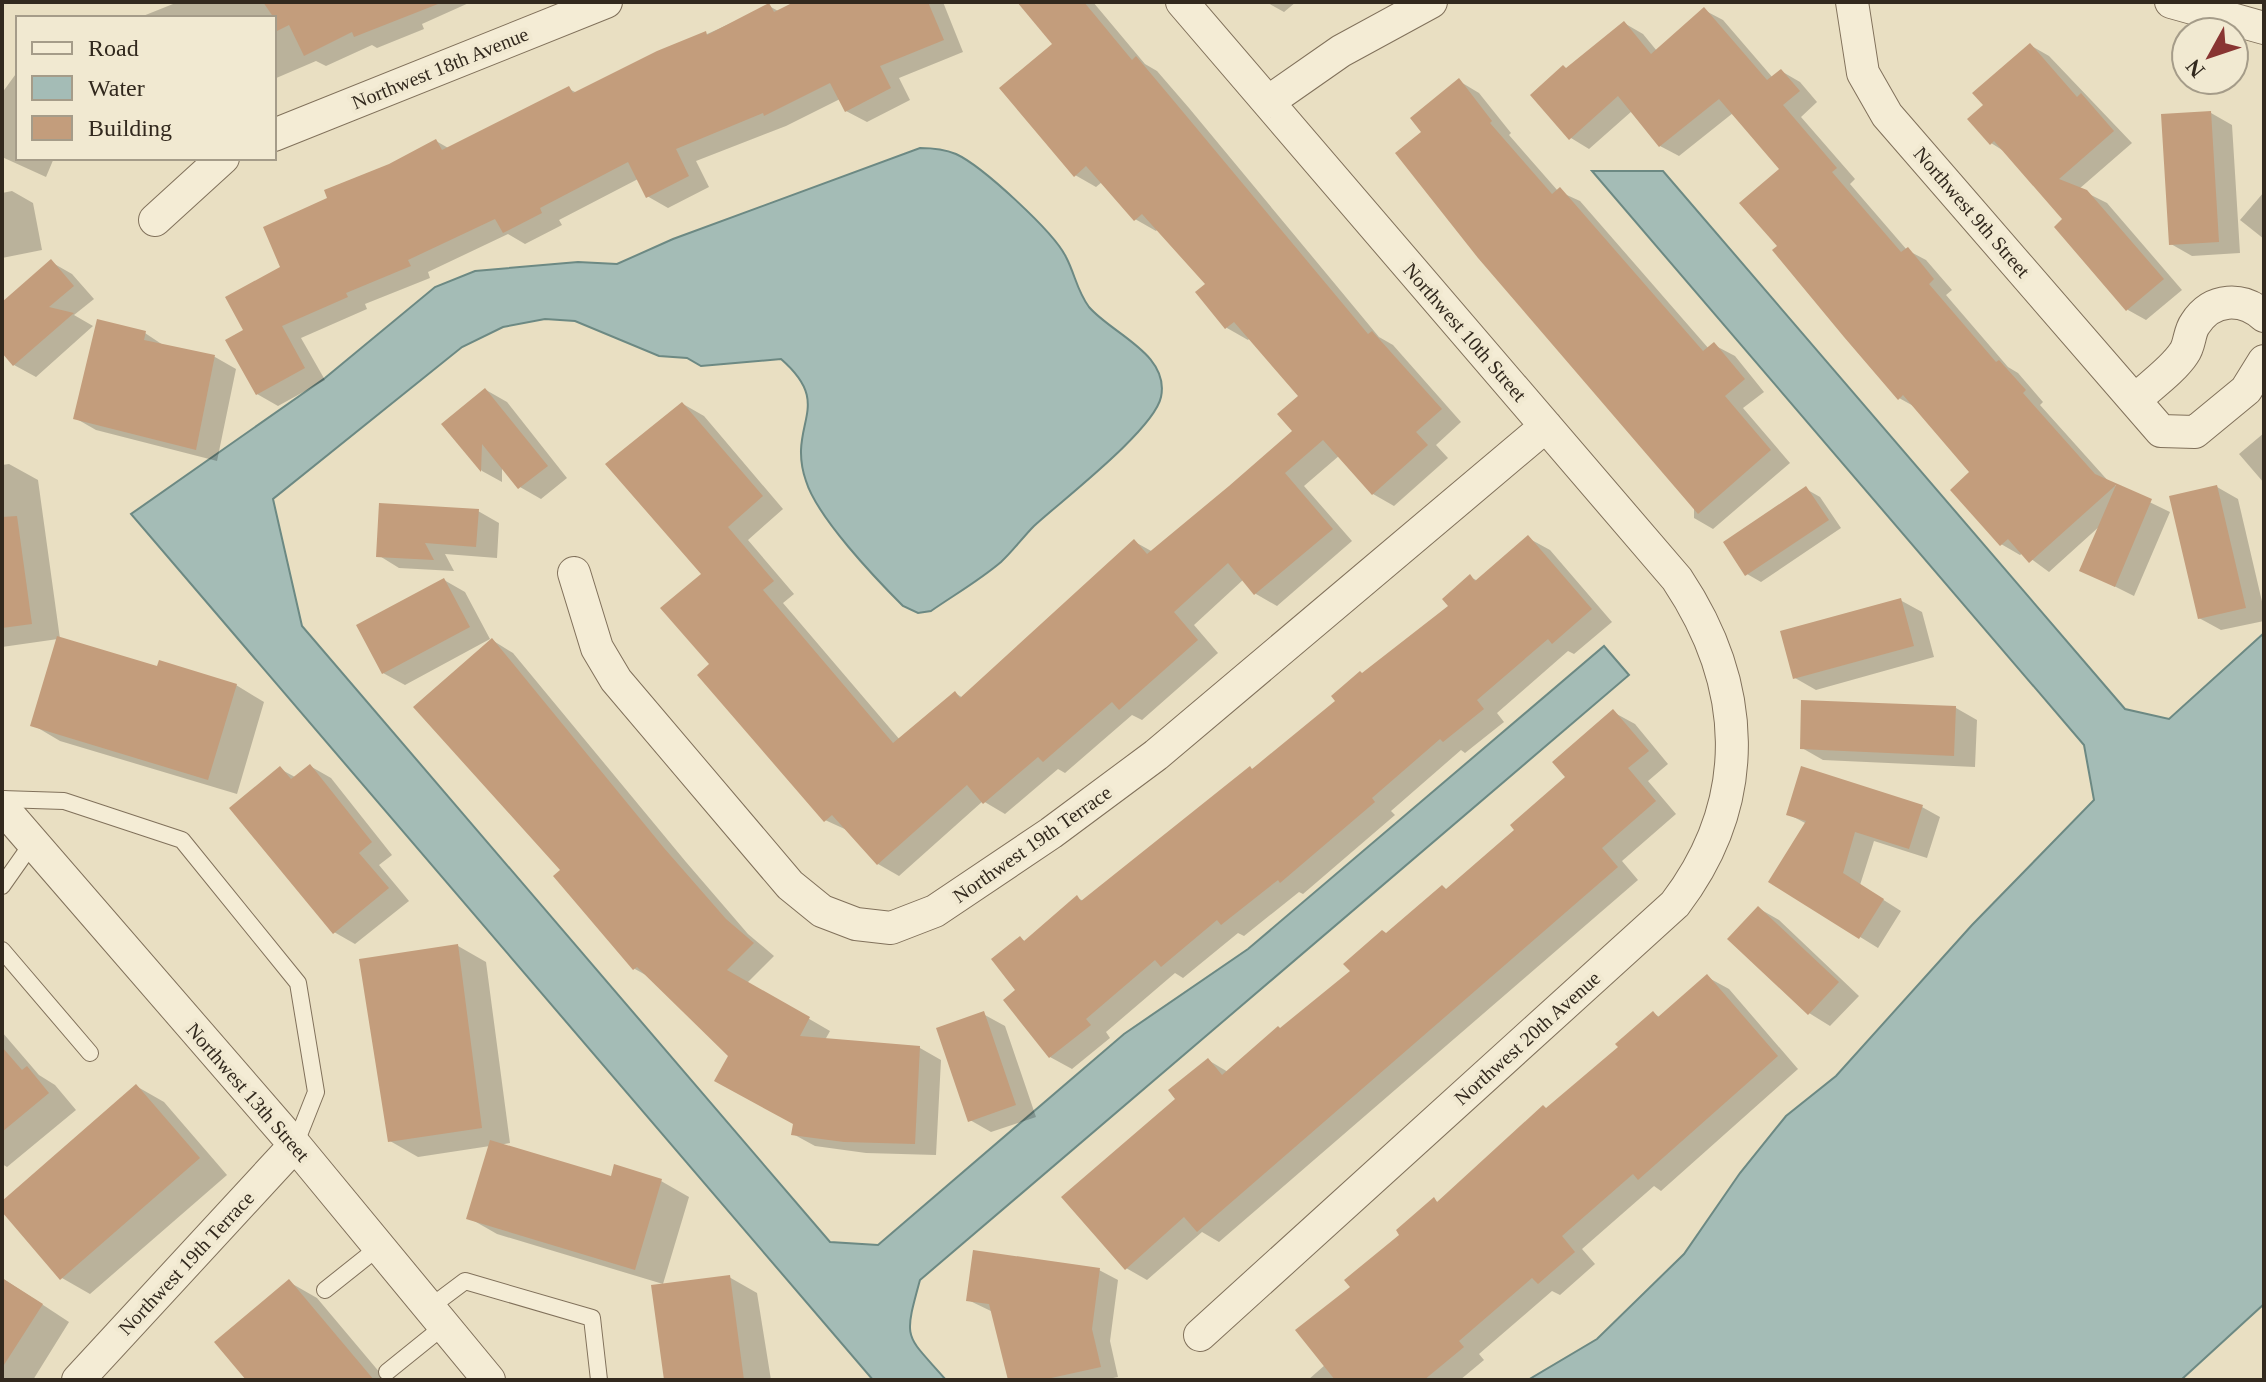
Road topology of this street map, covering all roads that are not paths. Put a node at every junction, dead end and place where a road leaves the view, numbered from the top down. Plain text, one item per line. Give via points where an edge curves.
1 (606, 2) edge
2 (1182, 2) edge
3 (1431, 2) edge
4 (1852, 2) edge
5 (2171, 2) edge
6 (2264, 28) edge
7 (1268, 102) junction
8 (276, 134) edge
9 (221, 160) edge
10 (155, 220) dead end
11 (2264, 316) edge
12 (2264, 361) edge
13 (2135, 400) junction
14 (1546, 426) junction
15 (574, 573) dead end
16 (1725, 676) joint
17 (2, 799) edge
18 (2, 807) edge
19 (33, 842) junction
20 (2, 886) edge
21 (2, 950) edge
22 (90, 1053) dead end
23 (295, 1145) junction
24 (379, 1247) junction
25 (325, 1290) dead end
26 (436, 1317) junction
27 (1200, 1335) dead end
28 (387, 1372) dead end
29 (78, 1380) edge
30 (489, 1380) edge
31 (599, 1380) edge

1 - 8 street, Northwest 18th Avenue
2 - 7 street, Northwest 10th Street
3 - 7 street via 1341,51
4 - 13 street, Northwest 9th Street via 1863,73 1887,115
5 - 6 street
7 - 14 street, Northwest 10th Street
9 - 10 street
11 - 13 street via 2233,301 2211,308 2195,323 2185,353
12 - 13 street, Northwest 9th Street via 2246,390 2195,432 2161,431
14 - 15 street, Northwest 19th Terrace via 1156,755 935,911 891,928 856,924 822,911 790,885 616,680 597,648
14 - 16 street, Northwest 10th Street via 1677,579 1701,615
16 - 27 street, Northwest 20th Avenue via 1732,763 1725,806 1710,848 1675,904
17 - 23 lane via 64,801 182,840 298,983 316,1092
18 - 19 street, Northwest 13th Street
19 - 20 lane
19 - 23 street, Northwest 13th Street
21 - 22 lane
23 - 24 street, Northwest 13th Street
23 - 29 street, Northwest 19th Terrace
24 - 25 lane
24 - 26 street, Northwest 13th Street
26 - 28 lane
26 - 30 street, Northwest 13th Street
26 - 31 lane via 465,1281 592,1318

